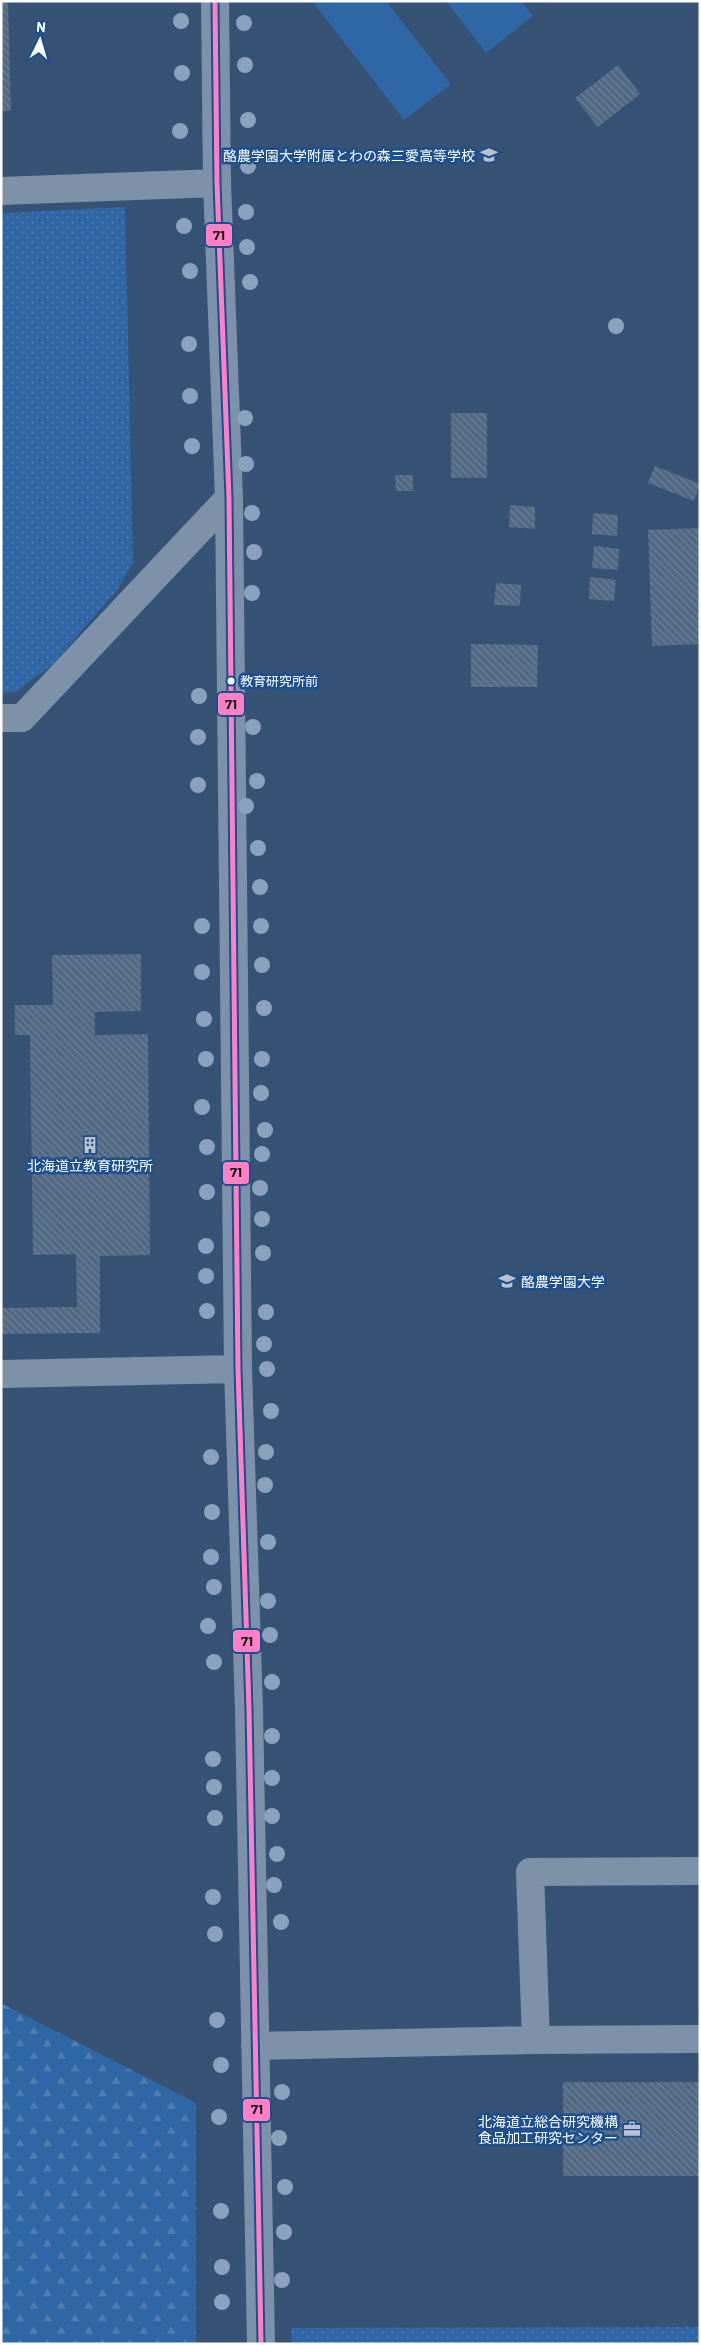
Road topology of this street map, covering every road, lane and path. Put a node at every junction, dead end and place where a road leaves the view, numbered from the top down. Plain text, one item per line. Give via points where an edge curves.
1 (215, 1) edge
2 (217, 183) junction
3 (1, 190) edge
4 (229, 498) junction
5 (1, 718) edge
6 (238, 1369) junction
7 (1, 1374) edge
8 (700, 1871) edge
9 (700, 2039) edge
10 (536, 2040) junction
11 (255, 2046) junction
12 (261, 2344) edge

1 - 2 street
2 - 3 street
2 - 4 street
4 - 5 street via 22,718
4 - 6 street
6 - 7 street
6 - 11 street
8 - 10 street via 530,1872
9 - 10 street
10 - 11 street
11 - 12 street

